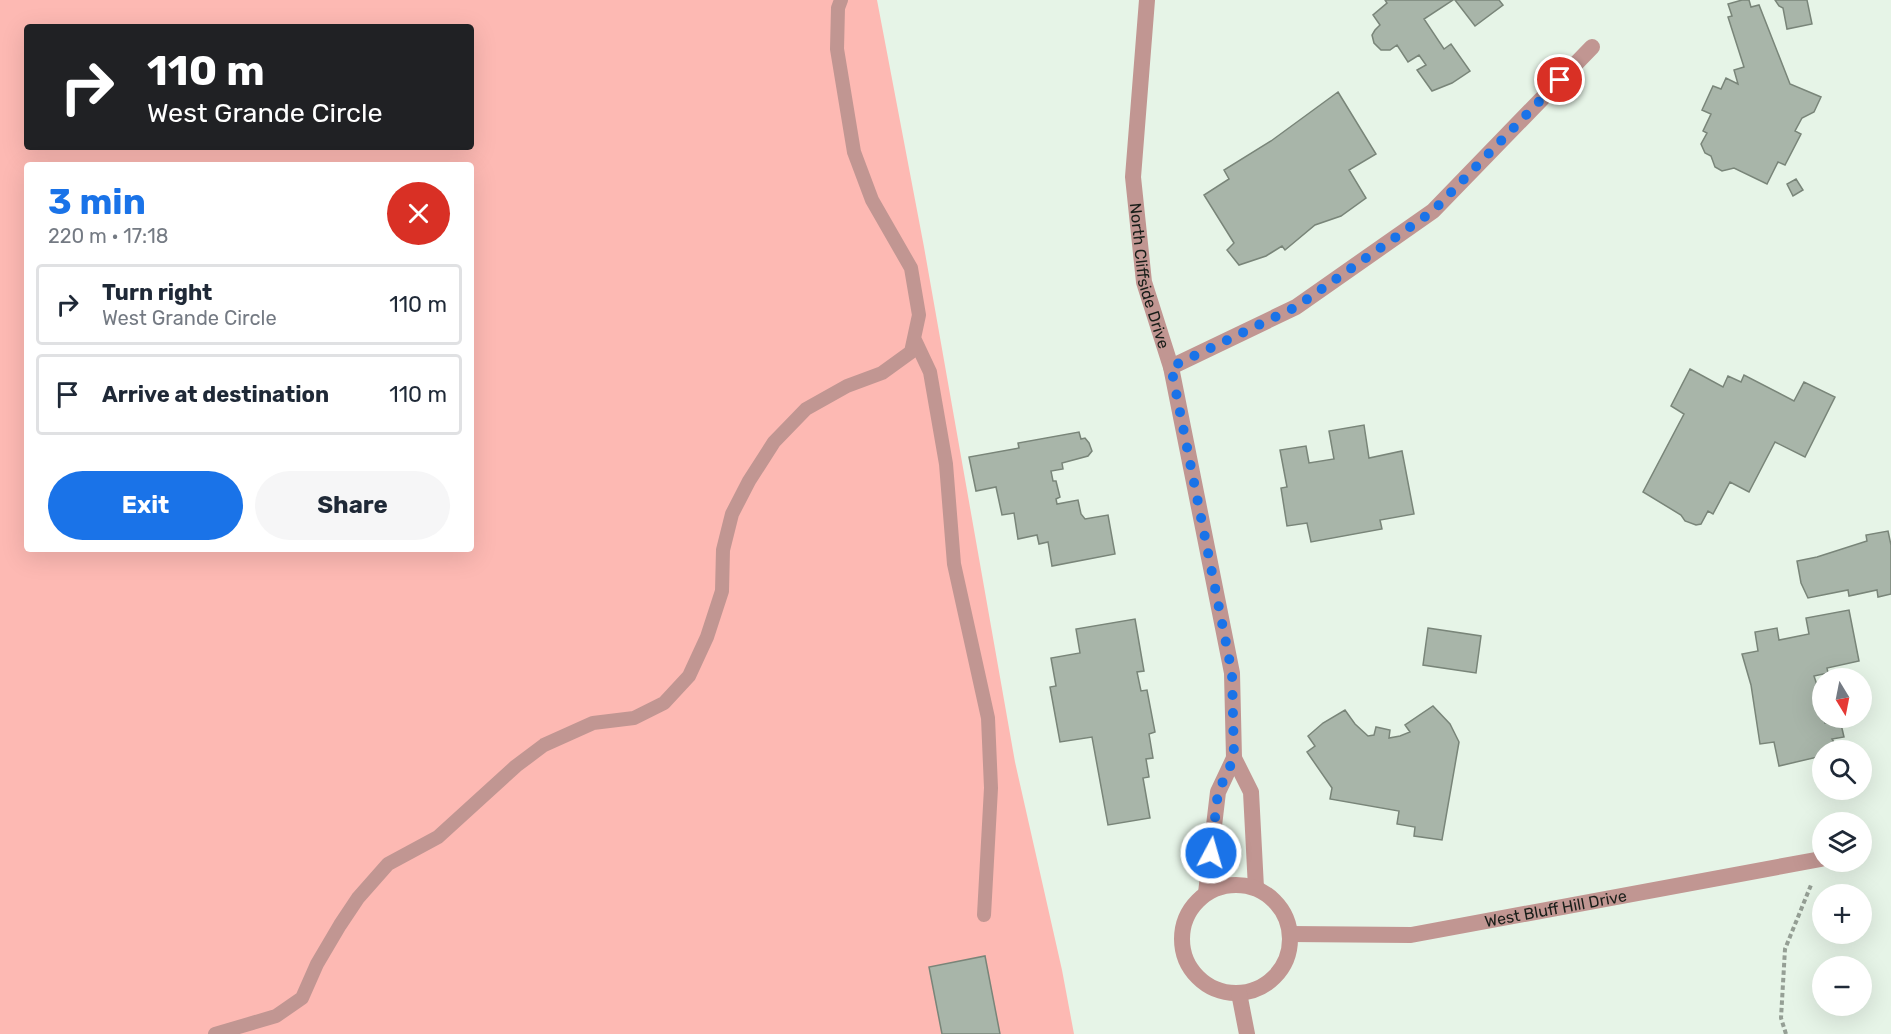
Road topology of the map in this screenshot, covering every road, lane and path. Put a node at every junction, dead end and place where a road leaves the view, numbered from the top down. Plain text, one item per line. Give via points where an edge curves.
1 (841, 0) edge
2 (1147, 0) edge
3 (1592, 47) dead end
4 (914, 338) junction
5 (1171, 367) junction
6 (1234, 758) junction
7 (1812, 861) edge
8 (1816, 872) edge
9 (1256, 888) junction
10 (1206, 893) junction
11 (984, 915) dead end
12 (1290, 934) junction
13 (1239, 993) junction
14 (215, 1034) edge
15 (1247, 1034) edge
16 (1786, 1034) edge

1 - 4 lane via 837,49 854,152 872,200 911,268 918,315
2 - 5 street, North Cliffside Drive via 1133,177 1144,282
3 - 5 street via 1433,211 1296,307
4 - 11 lane via 930,372 946,464 954,564 988,718 991,788
4 - 14 lane via 911,352 882,373 847,386 806,409 774,442 732,514 723,550 722,591 707,637 689,676 664,703 634,718 593,723 544,745 438,837 388,864 340,925 302,998 276,1016
5 - 6 street, North Cliffside Drive via 1232,673
6 - 9 street, North Cliffside Drive via 1251,792
6 - 10 street, North Cliffside Drive via 1218,792
7 - 12 street, West Bluff Hill Drive via 1411,935
8 - 16 path via 1785,949 1781,1018
9 - 10 street via 1233,884
9 - 12 street via 1278,904
10 - 13 street via 1188,912 1182,929 1185,959 1202,982
12 - 13 street via 1285,962 1268,983
13 - 15 street

